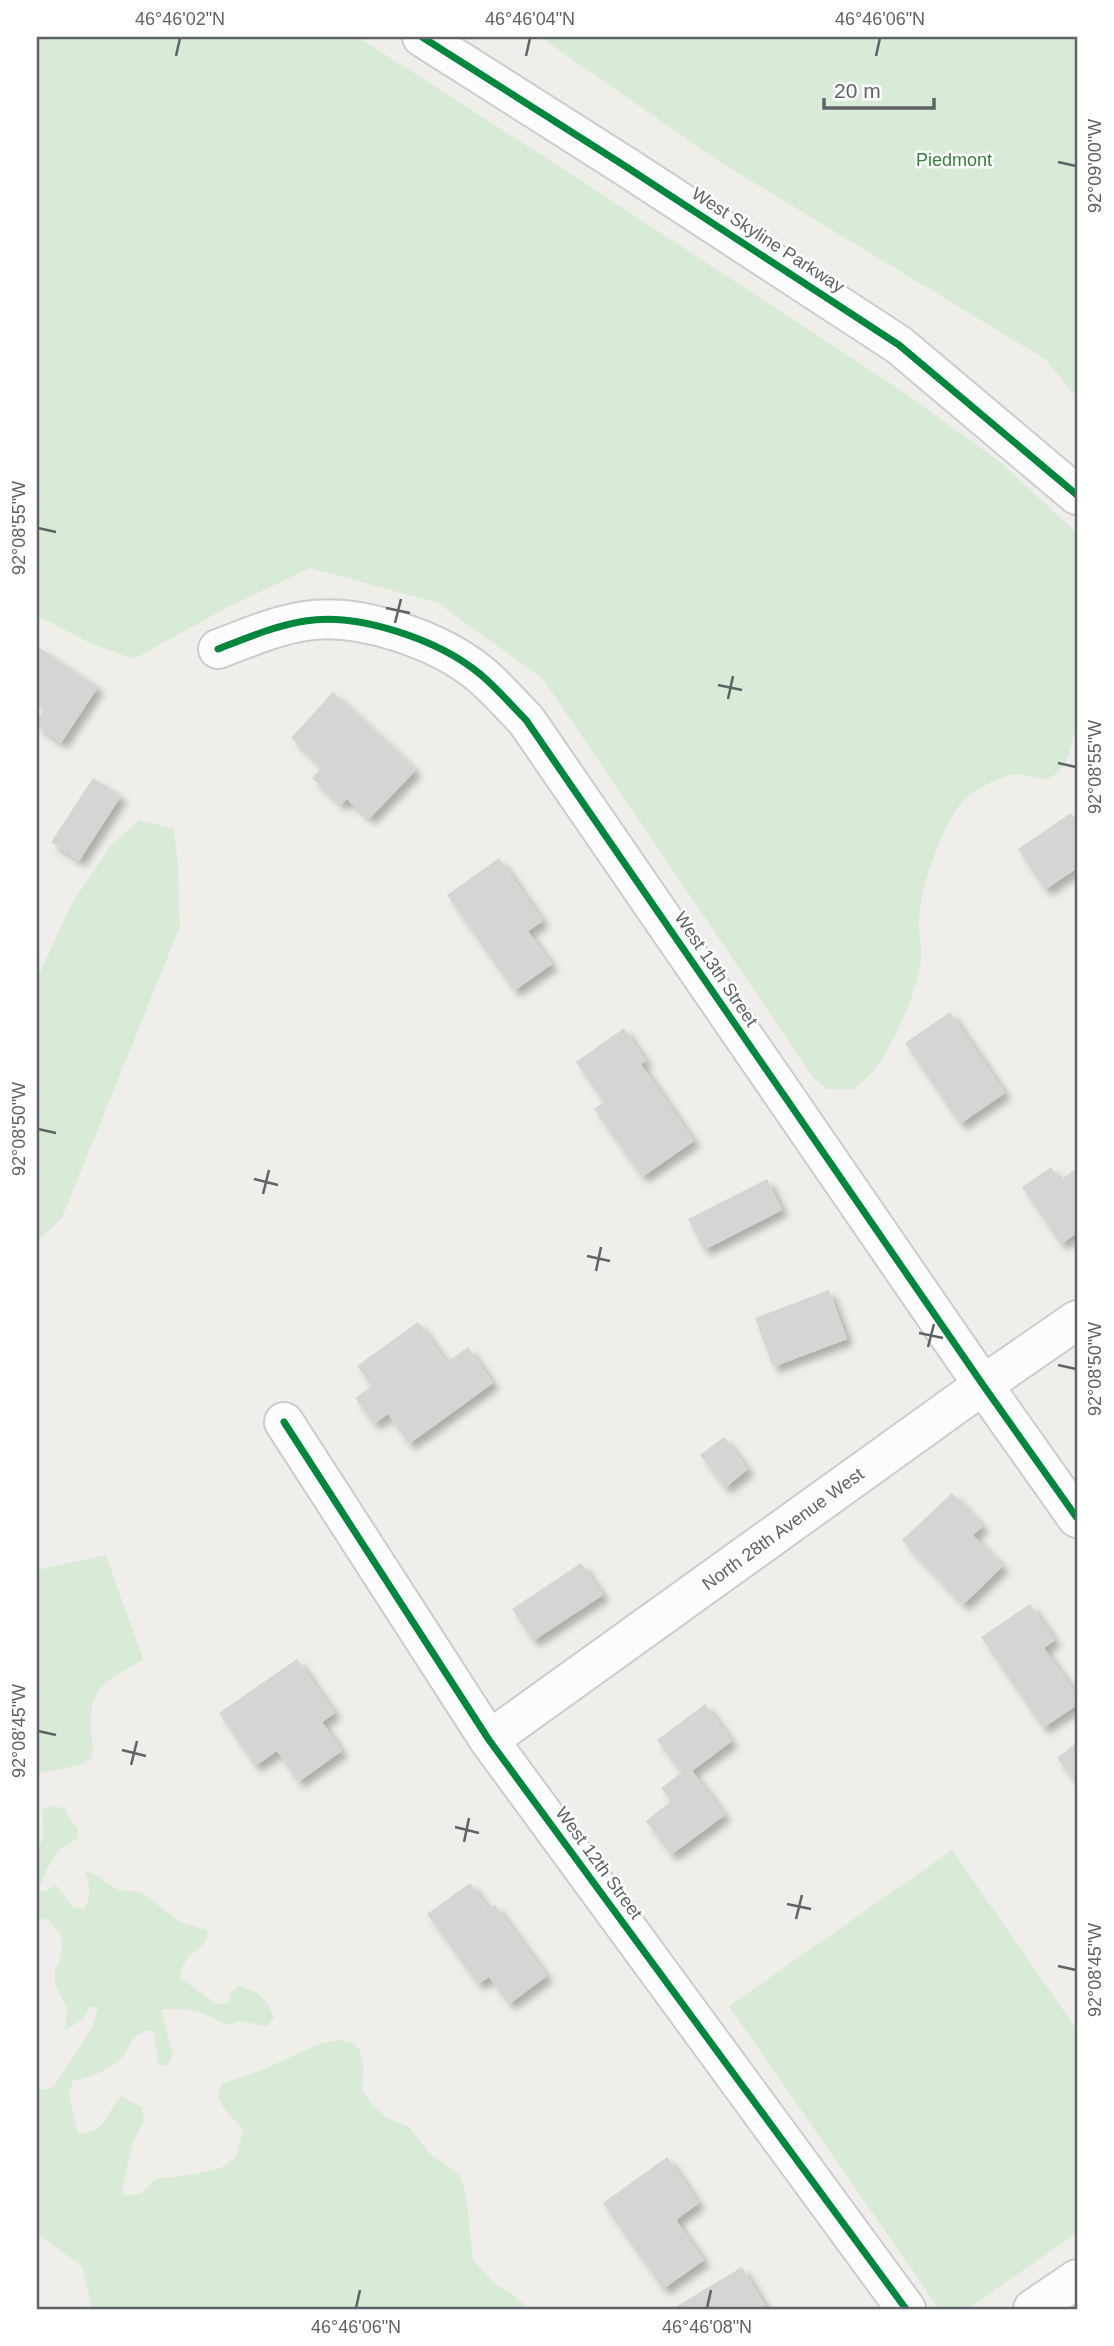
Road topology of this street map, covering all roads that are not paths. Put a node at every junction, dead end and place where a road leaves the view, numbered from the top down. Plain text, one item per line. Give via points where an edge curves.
1 (422, 37) edge
2 (1077, 495) edge
3 (218, 649) dead end
4 (1077, 1320) edge
5 (983, 1385) junction
6 (284, 1422) dead end
7 (1077, 1518) edge
8 (489, 1740) junction
9 (1077, 2278) edge
10 (906, 2309) edge
11 (1033, 2309) edge

1 - 2 street, West Skyline Parkway via 899,345
3 - 5 street, West 13th Street via 272,628 338,619 417,640 480,674 526,720
4 - 5 street, North 28th Avenue West
5 - 7 street, West 13th Street
5 - 8 street, North 28th Avenue West
6 - 8 street, West 12th Street
8 - 10 street, West 12th Street
9 - 11 street

